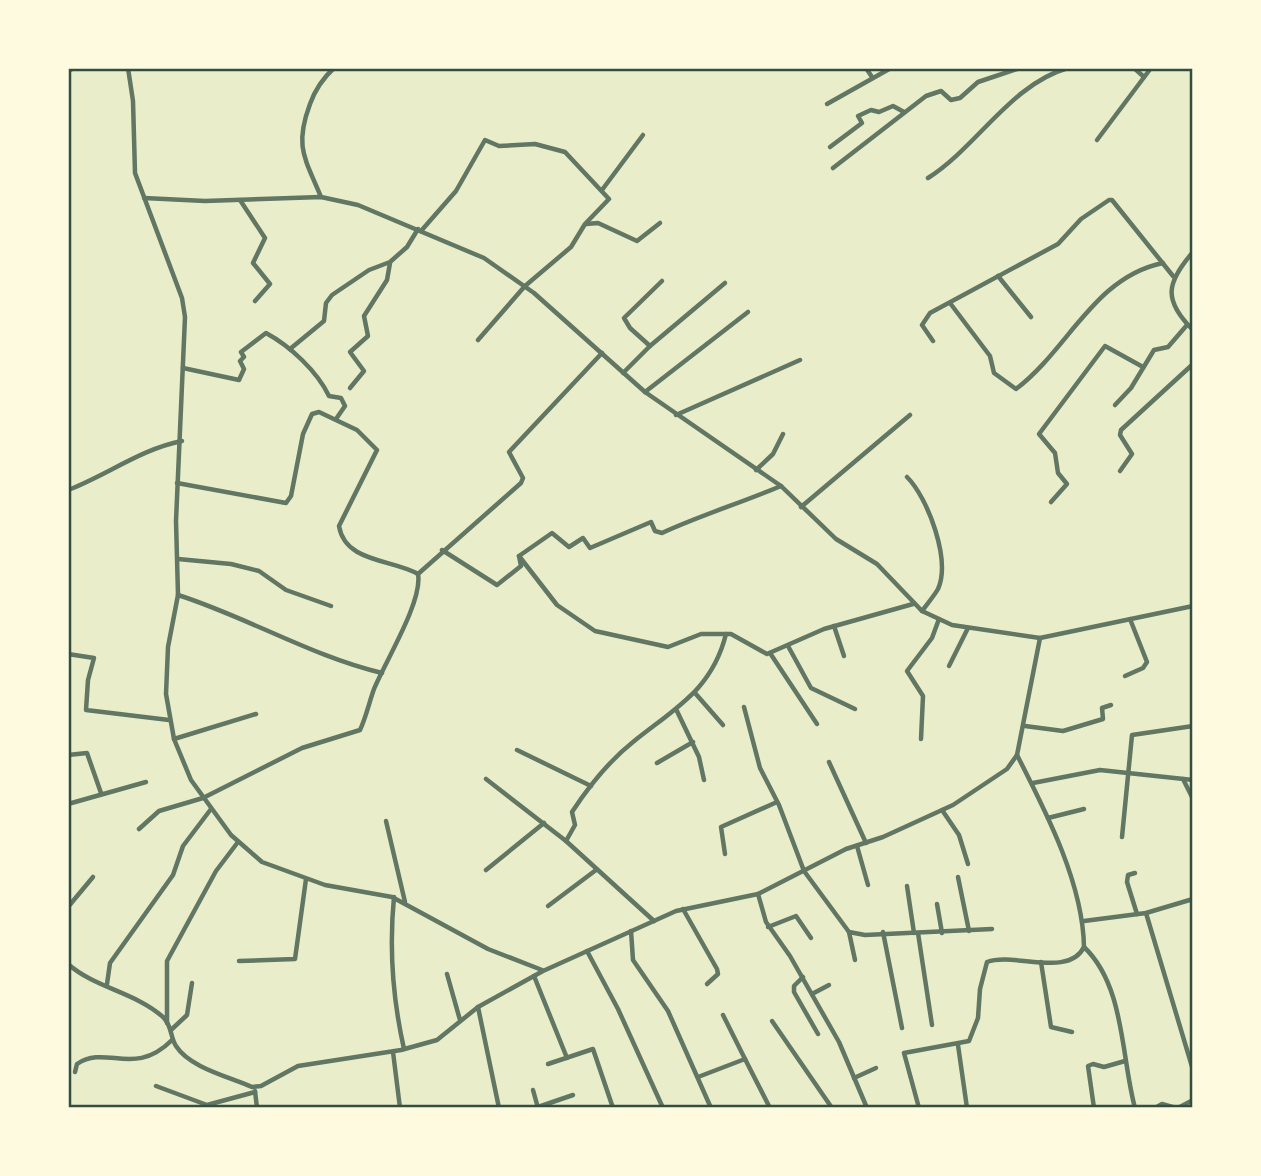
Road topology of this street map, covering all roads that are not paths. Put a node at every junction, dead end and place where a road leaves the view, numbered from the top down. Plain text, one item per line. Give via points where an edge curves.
1 (74, 68) edge
2 (128, 68) edge
3 (334, 68) edge
4 (866, 68) edge
5 (891, 68) edge
6 (1020, 68) edge
7 (1068, 68) edge
8 (1134, 68) edge
9 (1151, 68) edge
10 (68, 71) edge
11 (872, 77) junction
12 (1144, 77) junction
13 (827, 104) dead end
14 (904, 112) junction
15 (643, 135) dead end
16 (1097, 140) dead end
17 (830, 146) dead end
18 (833, 168) dead end
19 (928, 178) dead end
20 (602, 190) junction
21 (321, 197) junction
22 (144, 198) junction
23 (240, 200) junction
24 (585, 223) junction
25 (660, 223) dead end
26 (419, 230) junction
27 (1193, 252) edge
28 (390, 262) junction
29 (1163, 263) junction
30 (998, 276) junction
31 (1173, 276) junction
32 (662, 281) dead end
33 (726, 283) dead end
34 (525, 286) junction
35 (255, 301) dead end
36 (950, 303) junction
37 (748, 312) dead end
38 (1031, 317) dead end
39 (1187, 325) junction
40 (1193, 330) edge
41 (478, 340) dead end
42 (933, 341) dead end
43 (650, 346) junction
44 (290, 349) junction
45 (602, 353) junction
46 (800, 360) dead end
47 (1193, 364) edge
48 (1143, 367) junction
49 (183, 368) junction
50 (624, 373) junction
51 (350, 388) dead end
52 (645, 392) junction
53 (1115, 405) dead end
54 (676, 415) junction
55 (910, 415) dead end
56 (336, 419) junction
57 (783, 434) dead end
58 (182, 440) junction
59 (756, 470) junction
60 (1120, 471) dead end
61 (907, 477) dead end
62 (177, 483) junction
63 (781, 486) junction
64 (68, 490) edge
65 (1051, 502) dead end
66 (801, 507) junction
67 (442, 550) junction
68 (519, 556) junction
69 (178, 559) junction
70 (418, 574) junction
71 (178, 595) junction
72 (913, 604) junction
73 (331, 606) dead end
74 (1193, 606) edge
75 (922, 611) junction
76 (1130, 619) junction
77 (939, 620) junction
78 (834, 626) junction
79 (968, 628) junction
80 (726, 634) junction
81 (1040, 638) junction
82 (788, 646) junction
83 (770, 653) junction
84 (68, 654) edge
85 (844, 656) dead end
86 (949, 666) dead end
87 (382, 673) junction
88 (1125, 676) dead end
89 (695, 693) junction
90 (1111, 705) dead end
91 (744, 707) dead end
92 (676, 709) junction
93 (855, 709) dead end
94 (256, 714) dead end
95 (169, 720) junction
96 (817, 724) dead end
97 (723, 725) dead end
98 (1025, 726) junction
99 (1193, 726) edge
100 (921, 739) dead end
101 (174, 740) junction
102 (693, 742) junction
103 (517, 750) dead end
104 (68, 755) edge
105 (1017, 755) junction
106 (829, 762) dead end
107 (657, 764) dead end
108 (1130, 775) junction
109 (486, 779) dead end
110 (1183, 779) junction
111 (704, 780) dead end
112 (1193, 780) edge
113 (146, 782) dead end
114 (1033, 783) junction
115 (591, 786) junction
116 (101, 793) junction
117 (203, 798) junction
118 (1193, 799) edge
119 (777, 802) junction
120 (68, 804) edge
121 (211, 809) junction
122 (1084, 809) dead end
123 (943, 810) junction
124 (1048, 818) junction
125 (386, 821) dead end
126 (544, 823) junction
127 (139, 829) dead end
128 (1122, 837) dead end
129 (566, 841) junction
130 (238, 842) junction
131 (866, 843) junction
132 (857, 846) junction
133 (724, 854) dead end
134 (968, 864) dead end
135 (486, 870) dead end
136 (596, 870) junction
137 (804, 871) junction
138 (1135, 873) dead end
139 (93, 877) dead end
140 (958, 877) dead end
141 (306, 878) junction
142 (868, 885) dead end
143 (907, 886) dead end
144 (758, 894) junction
145 (394, 897) junction
146 (1193, 899) edge
147 (405, 903) junction
148 (937, 904) dead end
149 (68, 906) edge
150 (548, 906) dead end
151 (683, 909) junction
152 (1146, 913) junction
153 (1137, 914) junction
154 (654, 921) junction
155 (1084, 921) junction
156 (768, 926) junction
157 (992, 929) dead end
158 (631, 931) junction
159 (969, 931) junction
160 (849, 932) junction
161 (883, 932) junction
162 (916, 933) junction
163 (942, 933) junction
164 (811, 938) dead end
165 (1084, 947) junction
166 (587, 951) junction
167 (239, 961) dead end
168 (855, 961) dead end
169 (1041, 962) junction
170 (68, 964) edge
171 (543, 971) junction
172 (447, 974) dead end
173 (534, 976) junction
174 (803, 977) junction
175 (192, 983) dead end
176 (707, 984) dead end
177 (107, 985) junction
178 (829, 985) dead end
179 (812, 994) junction
180 (478, 1007) junction
181 (723, 1015) dead end
182 (460, 1020) junction
183 (772, 1021) dead end
184 (167, 1023) junction
185 (932, 1025) dead end
186 (902, 1028) dead end
187 (171, 1030) junction
188 (1072, 1032) dead end
189 (818, 1034) dead end
190 (173, 1040) junction
191 (958, 1045) junction
192 (404, 1050) junction
193 (393, 1052) junction
194 (567, 1058) junction
195 (745, 1059) junction
196 (1125, 1061) junction
197 (548, 1064) dead end
198 (876, 1068) dead end
199 (1193, 1070) edge
200 (75, 1072) dead end
201 (698, 1077) junction
202 (854, 1078) junction
203 (156, 1086) dead end
204 (255, 1089) junction
205 (533, 1090) dead end
206 (573, 1095) dead end
207 (1193, 1100) edge
208 (206, 1106) edge
209 (538, 1107) edge
210 (257, 1108) edge
211 (400, 1108) edge
212 (499, 1108) edge
213 (613, 1108) edge
214 (663, 1108) edge
215 (710, 1108) edge
216 (770, 1108) edge
217 (832, 1108) edge
218 (867, 1108) edge
219 (919, 1108) edge
220 (967, 1108) edge
221 (1094, 1108) edge
222 (1135, 1108) edge
223 (1155, 1108) edge
224 (1177, 1108) edge

1 - 10 street
2 - 22 street via 133,159
3 - 21 street via 314,94 300,134
4 - 11 street
5 - 11 street
6 - 14 street via 978,82 957,100 943,91 934,92
7 - 19 street via 1040,79 949,165
8 - 12 street
9 - 12 street
11 - 13 street
12 - 16 street
14 - 17 street via 893,106 871,110 858,116 862,123
14 - 18 street
15 - 20 street
20 - 24 street via 609,200
20 - 26 street via 559,149 535,144 499,146 485,140 456,191
21 - 23 street
21 - 26 street via 358,205
22 - 23 street
22 - 49 street via 181,298
23 - 35 street via 265,238 253,263 270,284
24 - 25 street via 598,223 637,241
24 - 34 street via 571,247
26 - 28 street
26 - 34 street via 484,258
27 - 31 street
28 - 44 street via 332,295 324,321
28 - 51 street via 387,280 364,316 368,336 350,352 364,371
29 - 30 street via 1108,200 1081,219 1058,244
29 - 31 street
29 - 36 street via 1124,276 1016,389 994,373 990,356
30 - 36 street
30 - 38 street
31 - 39 street via 1172,306
32 - 43 street via 624,317
33 - 43 street
34 - 41 street
34 - 45 street
36 - 42 street via 922,321
37 - 52 street
39 - 40 street
39 - 48 street via 1168,347 1154,350
43 - 50 street
44 - 49 street via 261,334 241,352 244,369 239,380
44 - 56 street via 329,396 341,398 345,405
45 - 50 street
45 - 67 street via 509,453 523,478 521,483
46 - 54 street
47 - 60 street via 1121,430 1132,454
48 - 53 street
48 - 65 street via 1103,347 1039,434 1055,453 1058,473 1066,484
49 - 58 street
50 - 52 street
52 - 54 street
54 - 59 street
55 - 66 street
56 - 62 street via 312,414 286,503
56 - 70 street via 357,430 377,450 339,526 341,535 354,551
57 - 59 street via 773,454
58 - 62 street
58 - 64 street via 148,450 92,482
59 - 63 street
61 - 75 street via 922,496 940,548 938,588
62 - 69 street
63 - 66 street
63 - 68 street via 662,533 655,531 651,522 590,548 583,538 569,547 552,533
66 - 72 street via 836,539 877,564
67 - 68 street via 497,585 521,566
67 - 70 street
68 - 80 street via 557,605 595,631 668,648 701,634
69 - 71 street
69 - 73 street via 259,571 286,590
70 - 87 street via 410,612
71 - 87 street via 345,664
71 - 95 street via 166,664
72 - 75 street
72 - 78 street
74 - 76 street
75 - 77 street
76 - 81 street
76 - 88 street via 1147,662
77 - 79 street
77 - 100 street via 932,638 907,671 923,696
78 - 82 street
78 - 85 street
79 - 81 street
79 - 86 street
80 - 83 street via 761,653
80 - 89 street via 714,668
81 - 98 street
82 - 83 street
82 - 93 street via 809,686
83 - 96 street
84 - 95 street via 94,658 86,710
87 - 117 street via 357,733 302,748
89 - 92 street
89 - 97 street
90 - 98 street via 1102,708 1103,719 1068,730
91 - 119 street via 760,768
92 - 102 street
92 - 115 street via 631,744
94 - 101 street
95 - 101 street
98 - 105 street
99 - 108 street via 1133,733
101 - 117 street
102 - 107 street
102 - 111 street
103 - 115 street
104 - 116 street via 87,753
105 - 114 street
105 - 123 street via 1007,769
106 - 131 street
108 - 110 street
108 - 114 street via 1094,771
108 - 128 street
109 - 126 street
110 - 112 street
110 - 118 street
113 - 116 street
114 - 124 street
115 - 129 street via 572,812 575,825
116 - 120 street
117 - 121 street
117 - 127 street via 159,811
119 - 133 street via 721,827
119 - 137 street
121 - 130 street
121 - 177 street via 183,846 173,875 110,964
122 - 124 street
123 - 131 street
123 - 134 street via 959,835
124 - 155 street
125 - 147 street
126 - 129 street
126 - 135 street
129 - 136 street
130 - 141 street via 262,862
130 - 184 street via 216,871 167,961
131 - 132 street
132 - 137 street
132 - 142 street
136 - 150 street
136 - 154 street
137 - 144 street
137 - 160 street
138 - 153 street via 1128,875 1127,882
139 - 149 street
140 - 159 street
141 - 145 street
141 - 167 street via 295,959
143 - 162 street
144 - 151 street
144 - 156 street
145 - 147 street
145 - 192 street via 394,989
146 - 152 street
147 - 171 street via 488,949
148 - 163 street
151 - 154 street
151 - 176 street via 717,969 718,974
152 - 153 street
152 - 199 street
153 - 155 street
154 - 158 street
155 - 165 street
156 - 164 street via 796,916
156 - 174 street
157 - 159 street
158 - 166 street
158 - 201 street via 633,960 668,1011
159 - 163 street
160 - 161 street
160 - 168 street
161 - 162 street
161 - 186 street
162 - 163 street
162 - 185 street
165 - 169 street via 1073,960
165 - 196 street via 1097,964 1113,1002
166 - 171 street
166 - 214 street
169 - 188 street via 1051,1027
169 - 191 street via 988,962 978,1018 969,1041
170 - 177 street via 89,981
171 - 173 street
172 - 182 street
173 - 180 street
173 - 194 street
174 - 179 street
174 - 189 street via 794,992
175 - 187 street via 187,1015
177 - 184 street
178 - 179 street
179 - 202 street
180 - 182 street
180 - 212 street
181 - 195 street
182 - 192 street via 437,1040
183 - 217 street
184 - 187 street
187 - 190 street
190 - 200 street via 138,1060 83,1060
190 - 204 street via 186,1058
191 - 219 street via 904,1053
191 - 220 street
192 - 193 street
193 - 204 street via 298,1066
193 - 211 street
194 - 197 street
194 - 213 street via 593,1049
195 - 201 street
195 - 216 street
196 - 221 street via 1088,1066
196 - 222 street
198 - 202 street
201 - 215 street
202 - 218 street
203 - 208 street
204 - 208 street
204 - 210 street
205 - 209 street
206 - 209 street
207 - 224 street
223 - 224 street via 1163,1104

